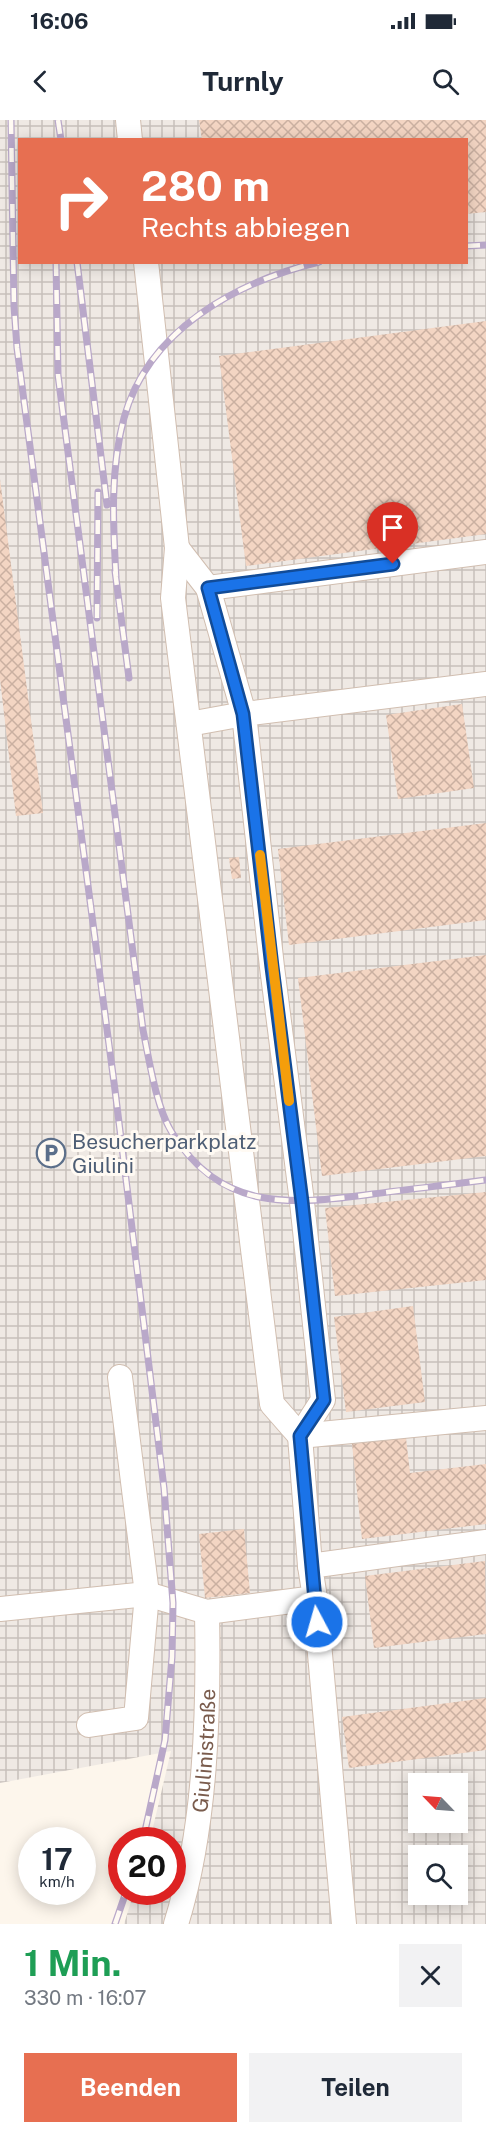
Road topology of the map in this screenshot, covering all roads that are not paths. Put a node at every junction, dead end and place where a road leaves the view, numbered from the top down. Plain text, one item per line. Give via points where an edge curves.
1 (128, 120) edge
2 (130, 138) edge
3 (146, 264) edge
4 (177, 549) junction
5 (486, 552) edge
6 (208, 588) junction
7 (486, 684) edge
8 (243, 714) junction
9 (189, 724) junction
10 (120, 1377) dead end
11 (486, 1418) edge
12 (300, 1436) junction
13 (486, 1542) edge
14 (310, 1566) junction
15 (147, 1594) junction
16 (315, 1598) junction
17 (0, 1609) edge
18 (207, 1612) junction
19 (89, 1725) dead end
20 (176, 1924) edge
21 (344, 1924) edge

1 - 2 street
3 - 4 street
4 - 6 street
4 - 9 street via 173,598
5 - 6 street
6 - 8 street
7 - 8 street
8 - 9 street
8 - 12 street via 324,1400
9 - 12 street via 272,1404
10 - 15 street
11 - 12 street
12 - 14 street
13 - 14 street
14 - 16 street
15 - 17 street
15 - 18 street
15 - 19 street via 136,1718
16 - 18 street
16 - 21 street
18 - 20 street, Giulinistraße via 208,1672 195,1846

